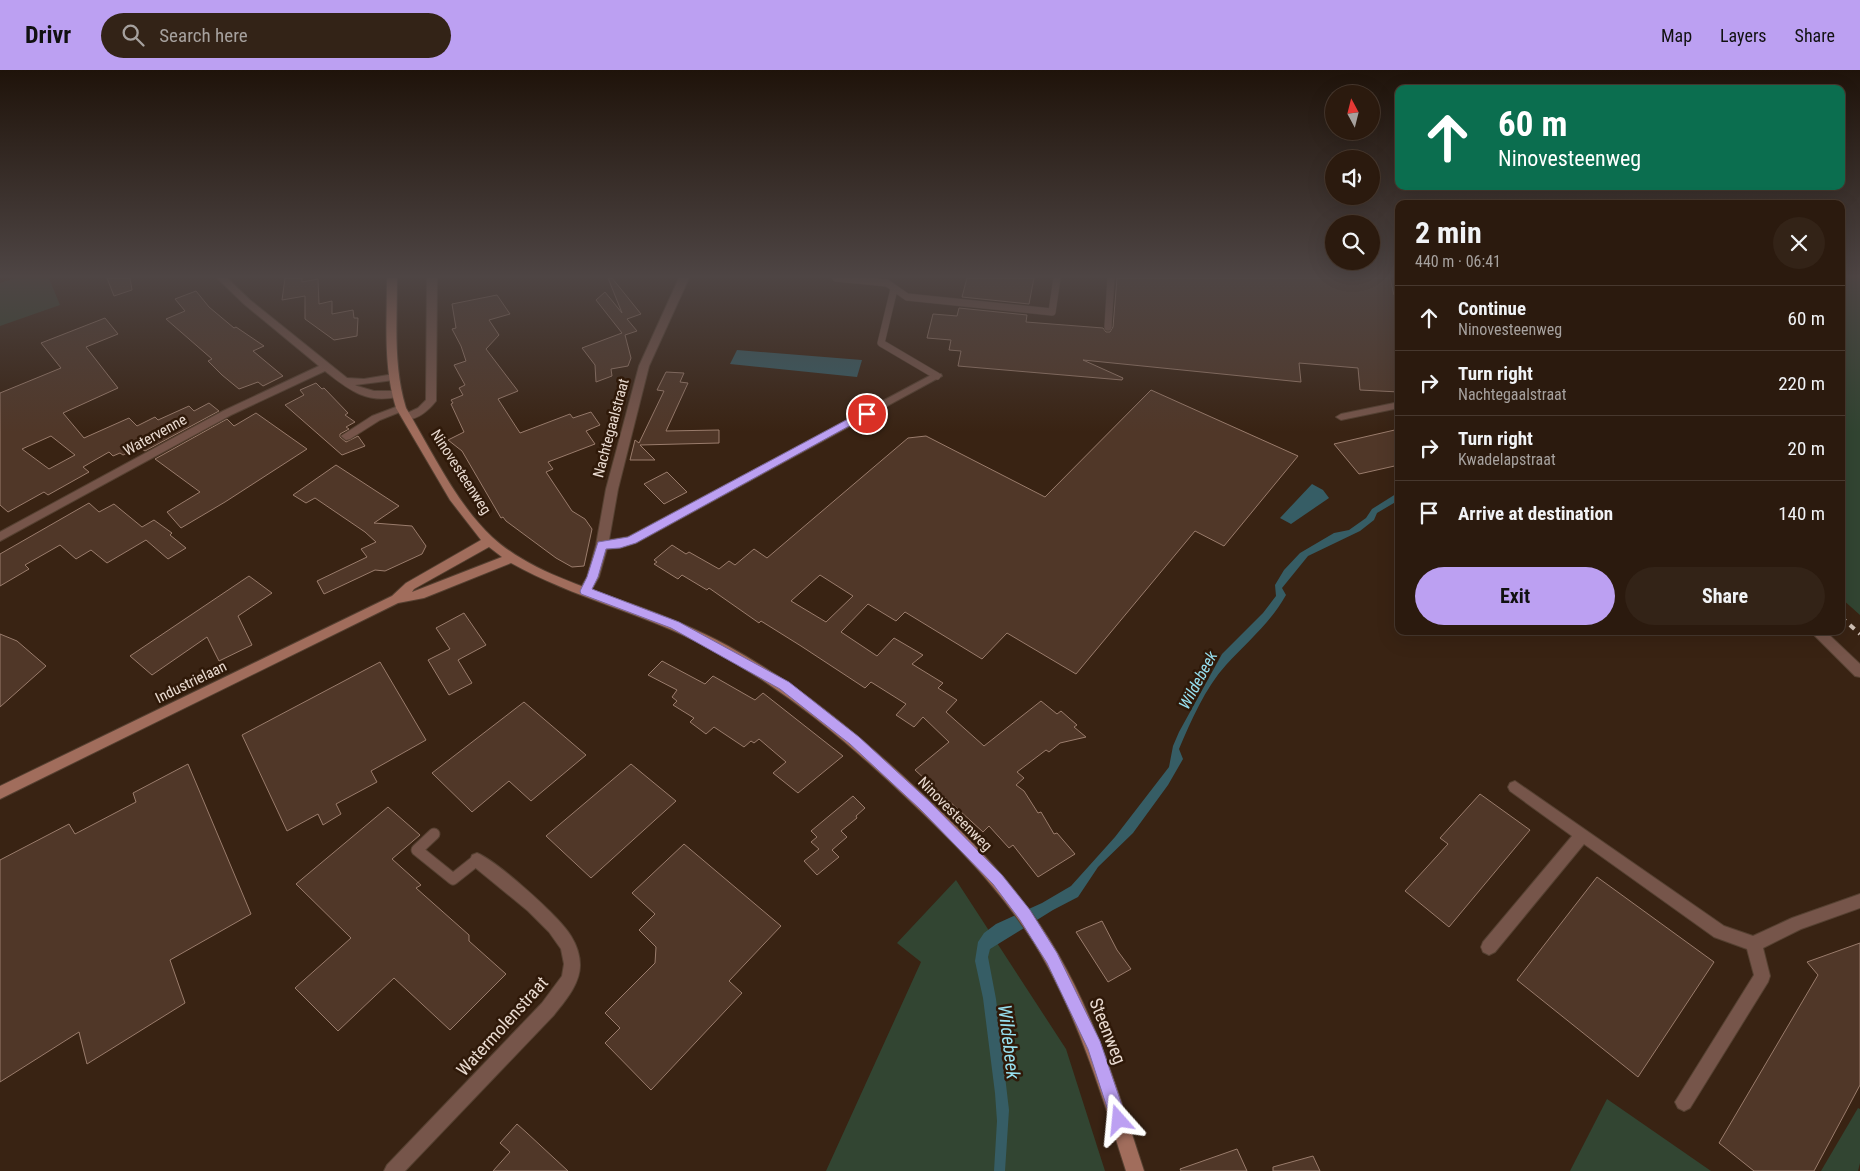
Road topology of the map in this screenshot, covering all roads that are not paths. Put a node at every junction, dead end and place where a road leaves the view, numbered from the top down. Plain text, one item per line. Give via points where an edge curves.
1 (281, 329) edge
2 (393, 329) edge
3 (432, 329) edge
4 (661, 329) edge
5 (884, 329) edge
6 (327, 366) junction
7 (937, 376) joint
8 (394, 377) junction
9 (347, 381) junction
10 (396, 394) junction
11 (1395, 406) edge
12 (404, 413) junction
13 (1341, 417) dead end
14 (346, 436) dead end
15 (0, 537) edge
16 (490, 541) junction
17 (602, 545) junction
18 (513, 557) junction
19 (585, 591) junction
20 (396, 599) junction
21 (1820, 635) edge
22 (1860, 672) edge
23 (1515, 787) dead end
24 (0, 793) edge
25 (434, 834) dead end
26 (1582, 835) junction
27 (477, 860) joint
28 (1860, 901) edge
29 (1025, 915) joint
30 (1754, 944) junction
31 (1489, 947) dead end
32 (1684, 1102) dead end
33 (393, 1171) edge
34 (1135, 1171) edge

1 - 6 street
2 - 8 main road, Ninovesteenweg
3 - 12 street via 431,401 422,410
4 - 17 street, Nachtegaalstraat via 644,366 612,488
5 - 7 lane via 881,343
6 - 9 street
6 - 15 street, Watervenne via 227,413
7 - 17 street via 632,540
8 - 9 street
8 - 10 main road, Ninovesteenweg
9 - 10 street via 366,394
10 - 12 main road, Ninovesteenweg
11 - 13 street
12 - 14 street via 376,418
12 - 16 main road, Ninovesteenweg via 465,511
16 - 18 main road, Ninovesteenweg
16 - 20 main road, Industrielaan via 410,586
17 - 19 street, Nachtegaalstraat via 593,577
18 - 19 main road, Ninovesteenweg
18 - 20 main road, Industrielaan via 420,595
19 - 29 main road, Ninovesteenweg via 675,625 754,667 813,707 854,740 931,812 998,880
20 - 24 main road, Industrielaan
21 - 22 street
23 - 26 street
25 - 27 lane via 417,850 453,879
26 - 30 street via 1719,932
26 - 31 street
27 - 33 street, Watermolenstraat via 518,892 564,937 572,954 571,973 548,1009
28 - 30 street via 1797,923
29 - 34 main road, Steenweg via 1052,958 1094,1047
30 - 32 street via 1762,976

